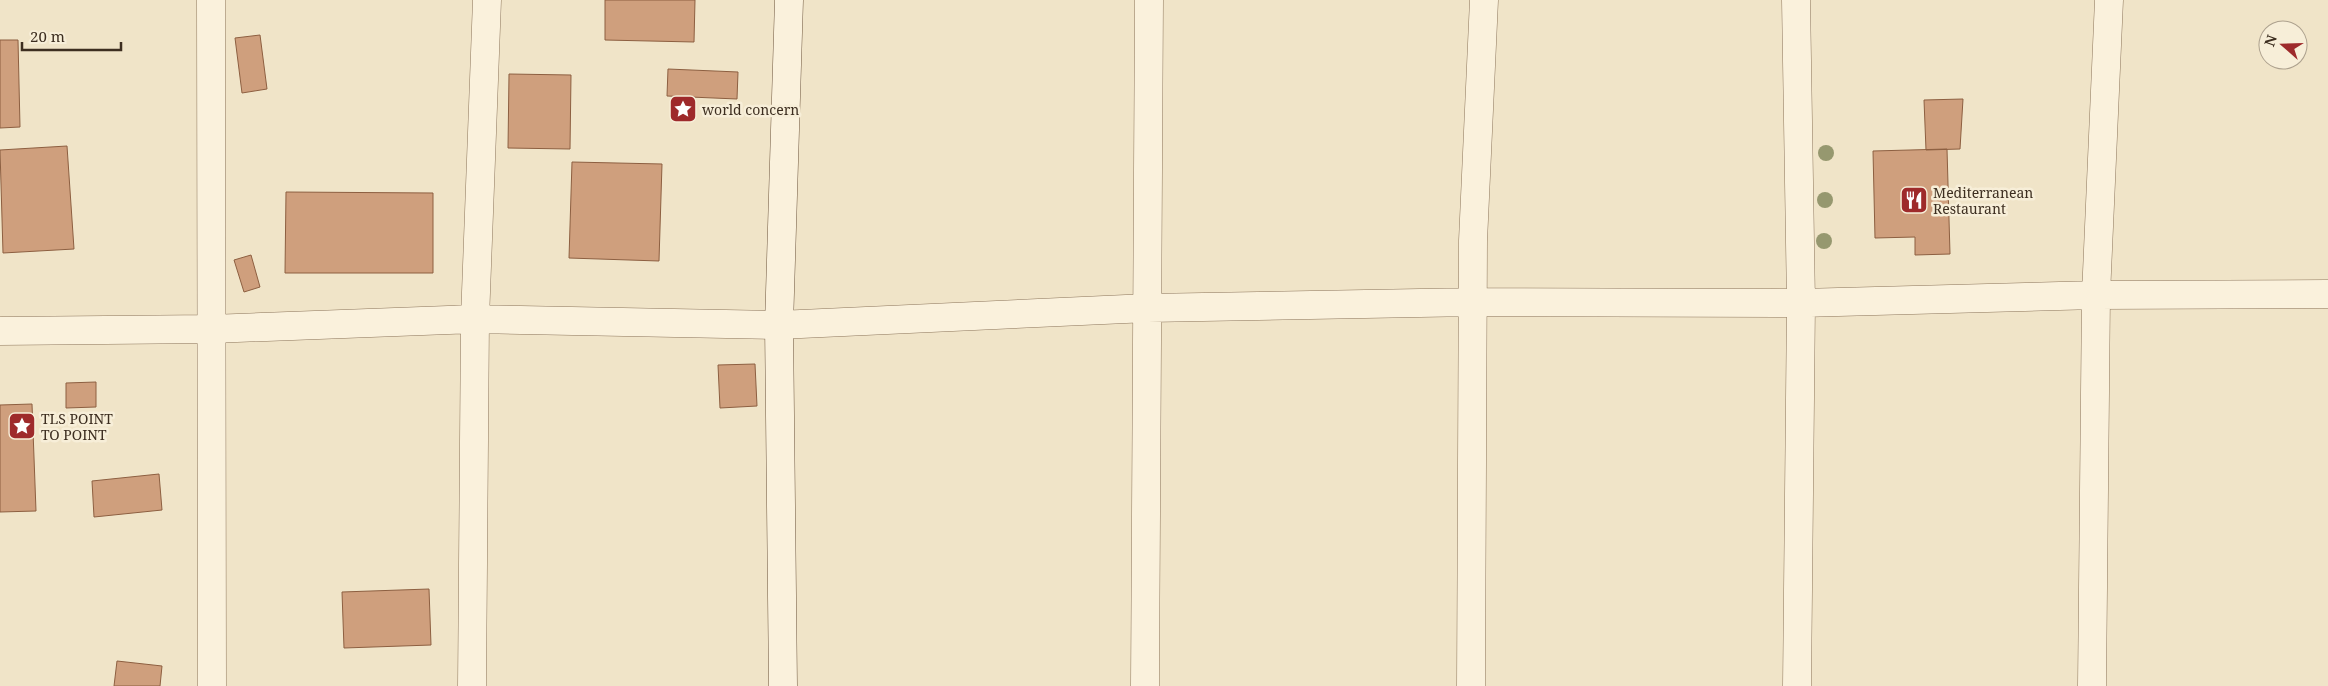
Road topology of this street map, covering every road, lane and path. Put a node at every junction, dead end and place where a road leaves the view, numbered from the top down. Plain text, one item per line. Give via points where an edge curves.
1 (211, 0) edge
2 (487, 0) edge
3 (789, 0) edge
4 (1149, 0) edge
5 (1484, 0) edge
6 (1796, 0) edge
7 (2109, 0) edge
8 (2328, 294) edge
9 (2096, 295) junction
10 (1474, 302) junction
11 (1800, 303) junction
12 (1148, 308) junction
13 (474, 320) junction
14 (779, 325) junction
15 (211, 329) junction
16 (0, 331) edge
17 (212, 686) edge
18 (472, 686) edge
19 (783, 686) edge
20 (1145, 686) edge
21 (1471, 686) edge
22 (1797, 686) edge
23 (2092, 686) edge

1 - 15 street
2 - 13 street
3 - 14 street
4 - 12 street
5 - 10 street via 1473,241
6 - 11 street
7 - 9 street
8 - 9 street
9 - 11 street
9 - 23 street
10 - 11 street
10 - 12 street
10 - 21 street
11 - 22 street
12 - 14 street
12 - 20 street
13 - 14 street
13 - 15 street
13 - 18 street
14 - 19 street
15 - 16 street
15 - 17 street

